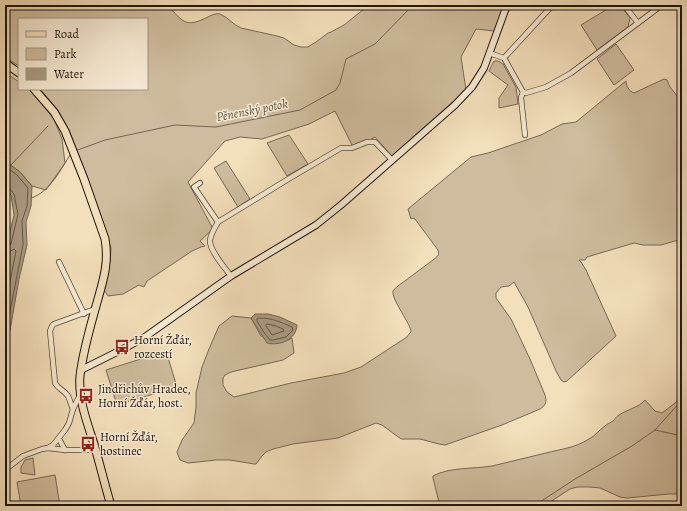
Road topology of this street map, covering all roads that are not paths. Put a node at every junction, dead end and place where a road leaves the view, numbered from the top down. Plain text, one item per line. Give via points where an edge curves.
1 (507, 5) edge
2 (556, 5) edge
3 (624, 5) edge
4 (662, 5) edge
5 (638, 23) junction
6 (489, 53) junction
7 (504, 58) junction
8 (5, 63) edge
9 (18, 73) edge
10 (35, 90) edge
11 (523, 92) junction
12 (526, 134) dead end
13 (392, 160) junction
14 (200, 183) dead end
15 (218, 222) junction
16 (59, 262) dead end
17 (231, 276) junction
18 (95, 309) junction
19 (84, 314) junction
20 (81, 370) junction
21 (80, 396) junction
22 (73, 410) junction
23 (59, 439) junction
24 (48, 448) junction
25 (65, 450) junction
26 (95, 450) junction
27 (5, 470) edge
28 (111, 506) edge

1 - 6 street
2 - 7 street via 550,8
3 - 5 street
4 - 5 street
5 - 11 street via 571,73 546,87
6 - 7 street
6 - 13 street via 484,68 472,87
7 - 11 street
8 - 9 main road
10 - 18 main road via 54,112 65,131 106,239 107,264
11 - 12 street via 521,98
13 - 15 street via 375,142 341,148
13 - 17 street via 316,225
14 - 15 street via 194,187
15 - 17 street via 210,240 211,247
16 - 19 street
17 - 20 street via 145,337
18 - 19 street
18 - 20 main road
19 - 22 street via 54,324 50,331 55,383 67,395
20 - 21 main road
21 - 22 street
21 - 26 main road
22 - 23 street via 69,423
23 - 24 street
23 - 25 street
24 - 25 street
24 - 27 street via 23,456
25 - 26 street
26 - 28 main road

